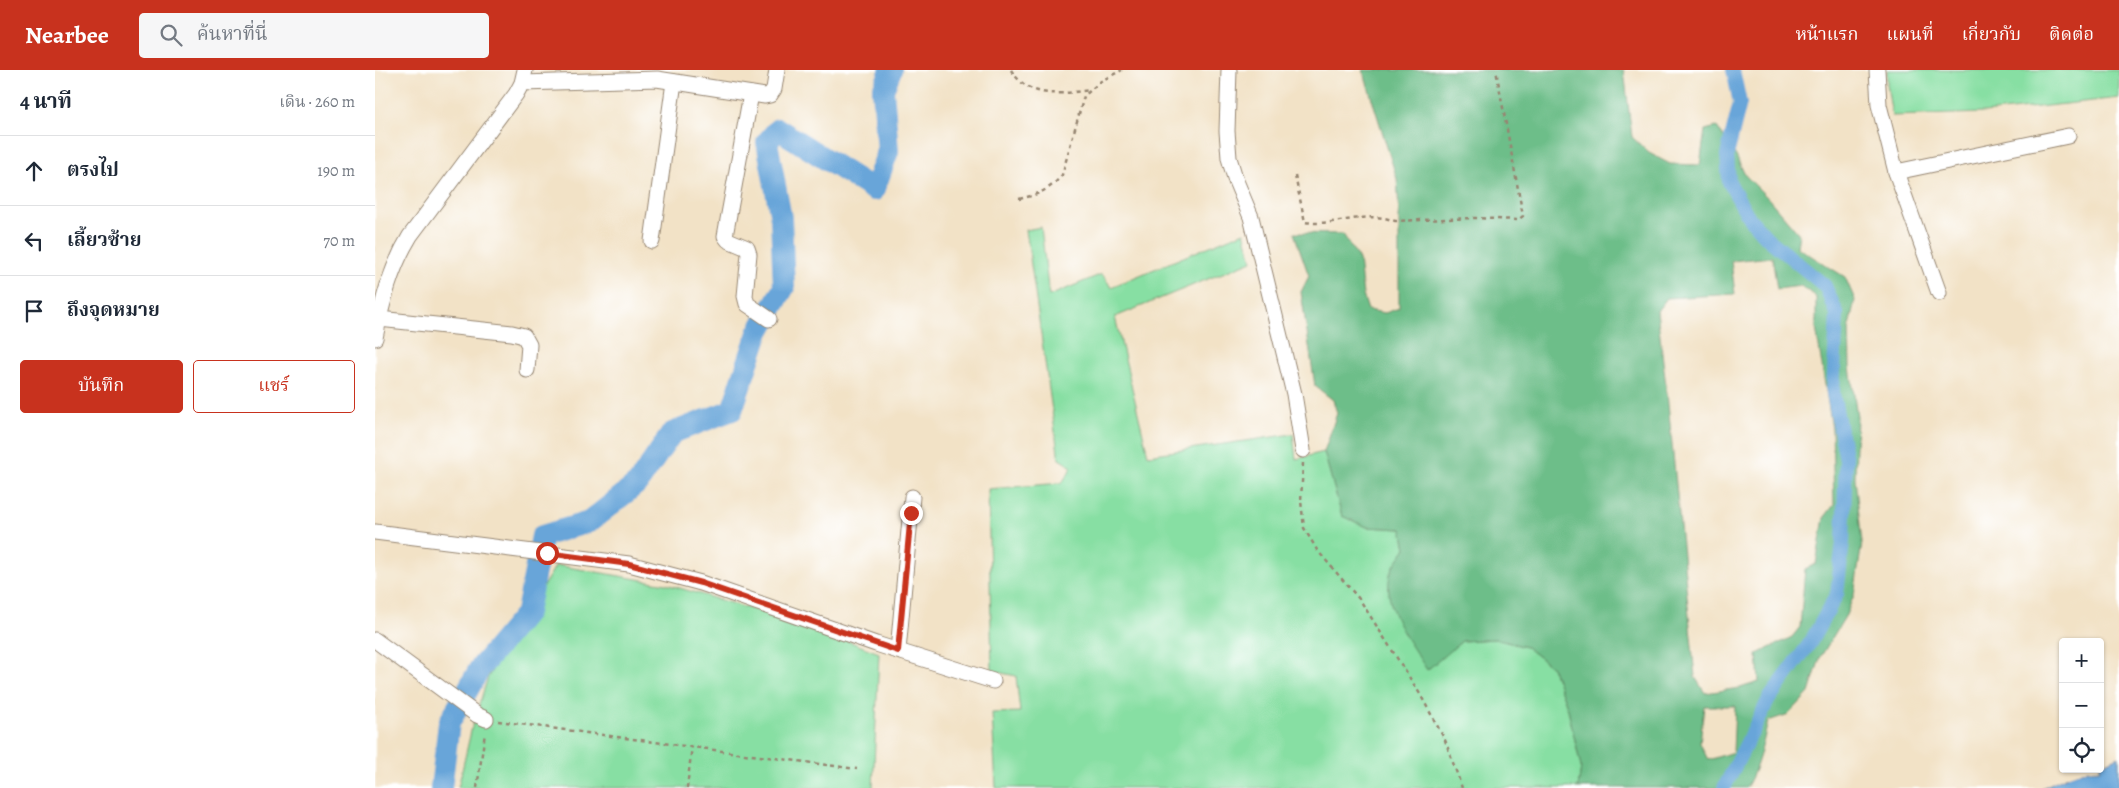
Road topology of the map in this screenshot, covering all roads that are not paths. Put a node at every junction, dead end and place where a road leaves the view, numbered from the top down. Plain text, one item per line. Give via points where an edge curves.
1 (777, 70) edge
2 (1229, 70) edge
3 (1877, 70) edge
4 (524, 76) edge
5 (675, 82) junction
6 (751, 94) junction
7 (2067, 136) dead end
8 (1896, 172) junction
9 (652, 241) dead end
10 (1939, 293) dead end
11 (379, 319) junction
12 (769, 320) dead end
13 (375, 338) edge
14 (527, 370) dead end
15 (1303, 450) road end
16 (912, 497) dead end
17 (375, 532) edge
18 (375, 640) edge
19 (898, 651) junction
20 (993, 681) dead end
21 (482, 717) road end

1 - 6 street via 771,94
2 - 15 street via 1229,158 1251,217 1267,277 1294,394
3 - 8 street via 1879,105
4 - 5 street via 657,78
4 - 11 street via 516,94 399,254
5 - 6 street
5 - 9 street
6 - 12 street via 725,232 728,240 749,250 747,304
7 - 8 street
8 - 10 street
11 - 13 street
11 - 14 street via 524,336 529,345
16 - 19 street
17 - 19 street via 629,564 701,583
18 - 21 street
19 - 20 street

